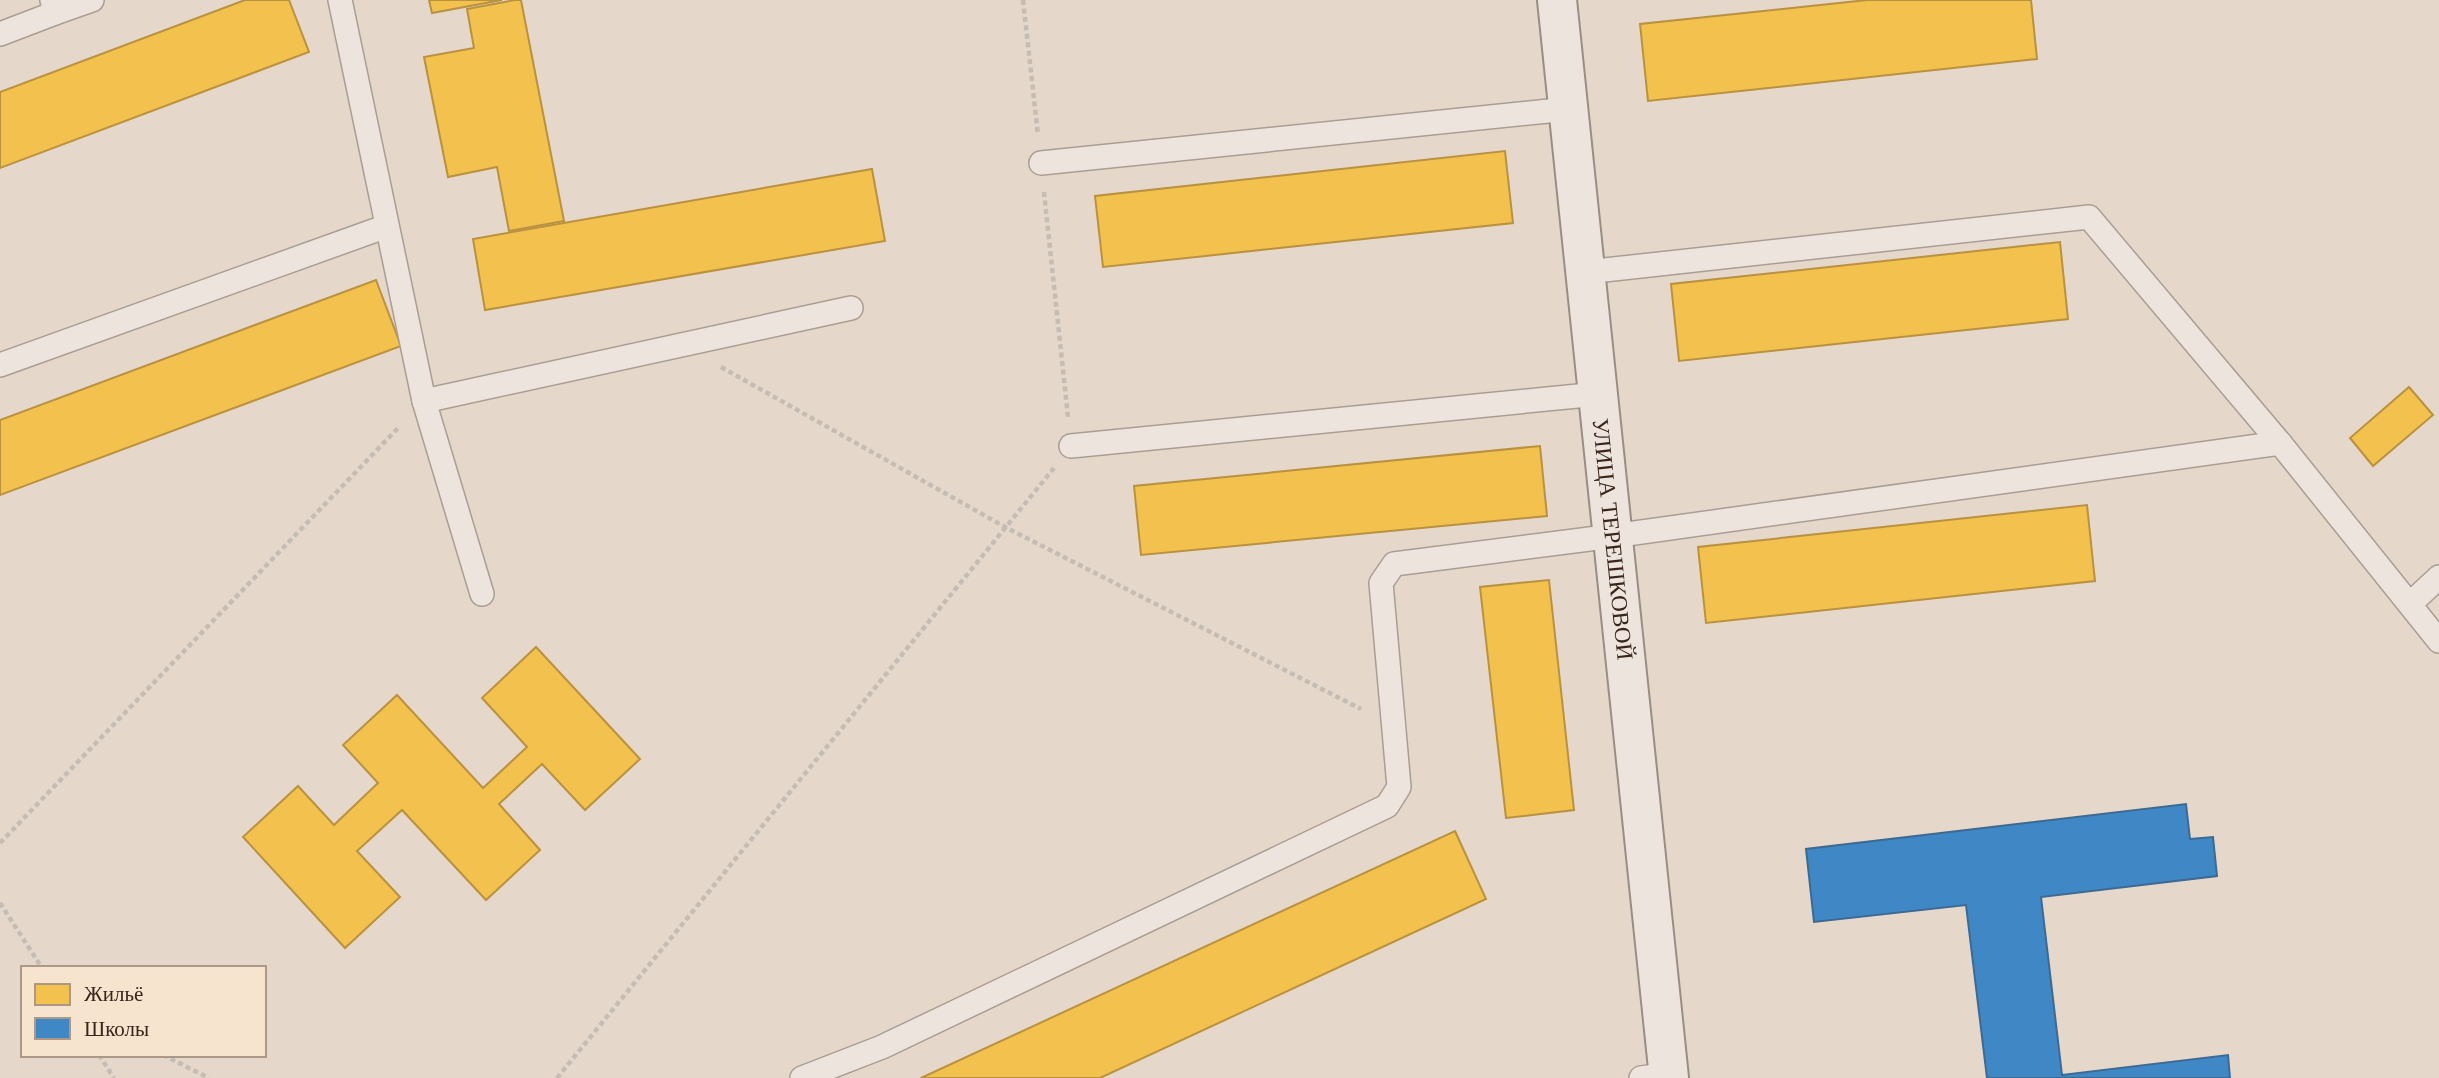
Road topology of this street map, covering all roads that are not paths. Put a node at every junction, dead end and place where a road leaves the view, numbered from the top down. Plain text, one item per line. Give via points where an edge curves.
1 (92, 0) edge
2 (340, 0) edge
3 (1557, 0) edge
4 (54, 7) edge
5 (0, 34) edge
6 (1568, 109) junction
7 (1041, 163) road end
8 (387, 226) junction
9 (1586, 272) junction
10 (851, 308) dead end
11 (0, 365) edge
12 (1598, 394) junction
13 (424, 401) junction
14 (2280, 443) junction
15 (1072, 446) road end
16 (1613, 536) junction
17 (2439, 578) edge
18 (482, 594) dead end
19 (2410, 604) junction
20 (2439, 641) edge
21 (1660, 1077) edge
22 (802, 1078) edge

1 - 4 lane
2 - 8 lane
3 - 6 street, УЛИЦА ТЕРЕШКОВОЙ
4 - 5 lane
6 - 7 lane
6 - 9 street, УЛИЦА ТЕРЕШКОВОЙ
8 - 11 lane
8 - 13 lane
9 - 12 street, УЛИЦА ТЕРЕШКОВОЙ
9 - 14 lane via 2089,217
10 - 13 lane
12 - 15 lane
12 - 16 street, УЛИЦА ТЕРЕШКОВОЙ
13 - 18 lane
14 - 16 lane
14 - 19 lane
16 - 21 street, УЛИЦА ТЕРЕШКОВОЙ
16 - 22 lane via 1394,564 1381,583 1399,787 1387,806 882,1047
17 - 19 lane
19 - 20 lane

